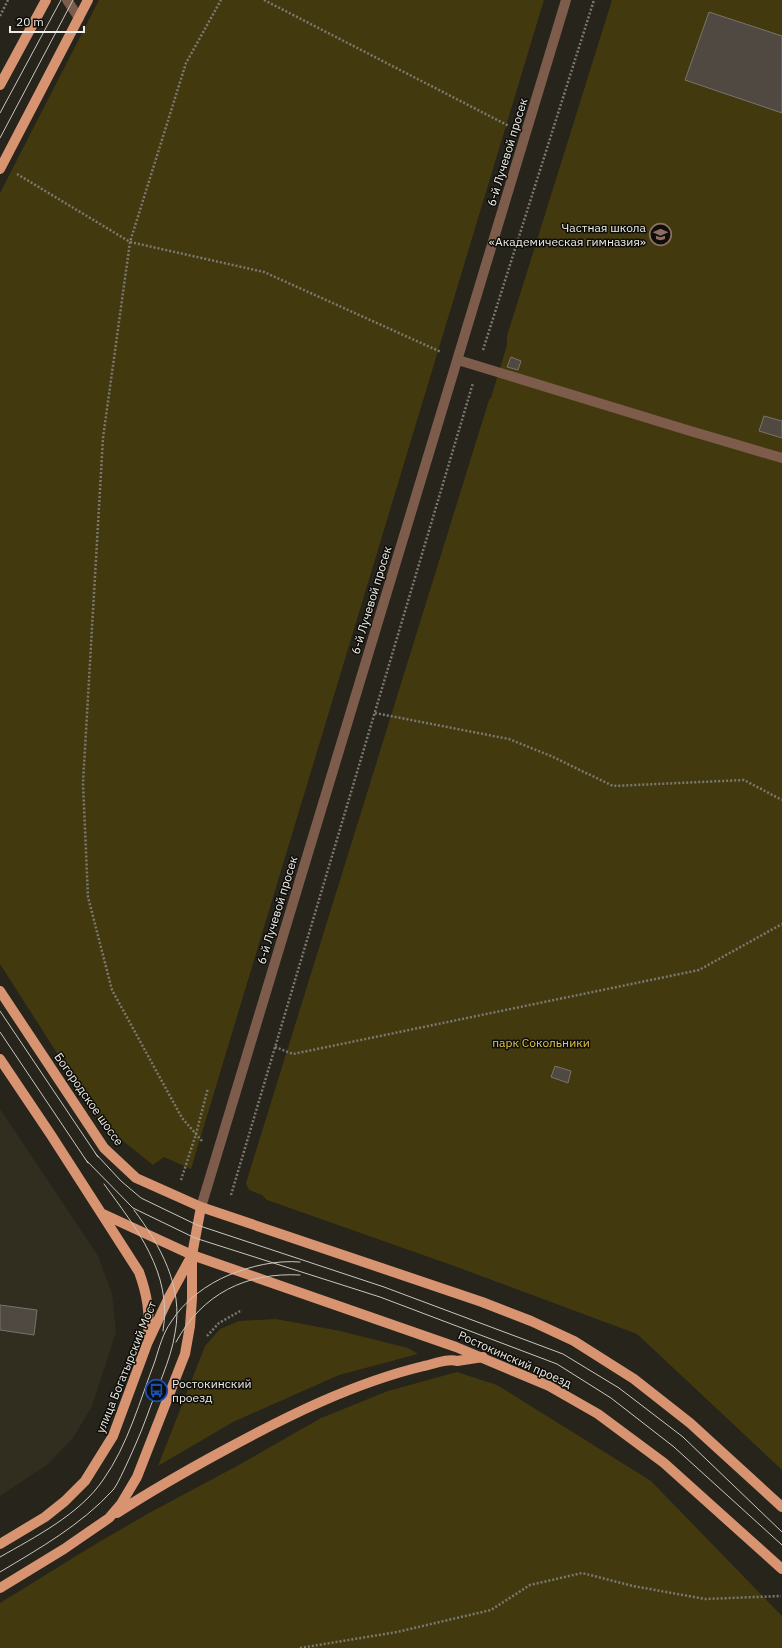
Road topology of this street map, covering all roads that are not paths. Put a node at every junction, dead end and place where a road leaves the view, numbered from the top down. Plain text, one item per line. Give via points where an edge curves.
1 (46, 0) edge
2 (67, 0) edge
3 (88, 0) edge
4 (566, 0) edge
5 (79, 18) junction
6 (0, 85) edge
7 (1, 167) edge
8 (458, 360) junction
9 (782, 458) edge
10 (0, 991) edge
11 (0, 1059) edge
12 (201, 1207) junction
13 (103, 1214) junction
14 (192, 1255) junction
15 (147, 1344) junction
16 (484, 1357) junction
17 (782, 1507) edge
18 (109, 1518) junction
19 (0, 1544) edge
20 (782, 1569) edge
21 (0, 1588) edge

1 - 6 main road
2 - 5 street
3 - 5 main road
4 - 8 street, 6-й Лучевой просек
5 - 7 main road
8 - 9 street
8 - 12 street, 6-й Лучевой просек
10 - 12 main road, Богородское шоссе via 104,1148 136,1178
11 - 13 main road
12 - 14 main road
12 - 17 main road via 482,1302 574,1341 634,1379 690,1423
13 - 14 main road
13 - 15 main road via 140,1272 146,1291
14 - 15 main road, улица Богатырский Мост
14 - 16 main road, Ростокинский проезд
14 - 18 main road via 192,1299 185,1354 137,1477 121,1504
15 - 19 main road, улица Богатырский Мост via 113,1436 85,1481 45,1517
16 - 18 main road via 433,1364 356,1387 269,1425 156,1488
16 - 20 main road, Ростокинский проезд via 549,1386 598,1414 664,1463
18 - 21 main road

